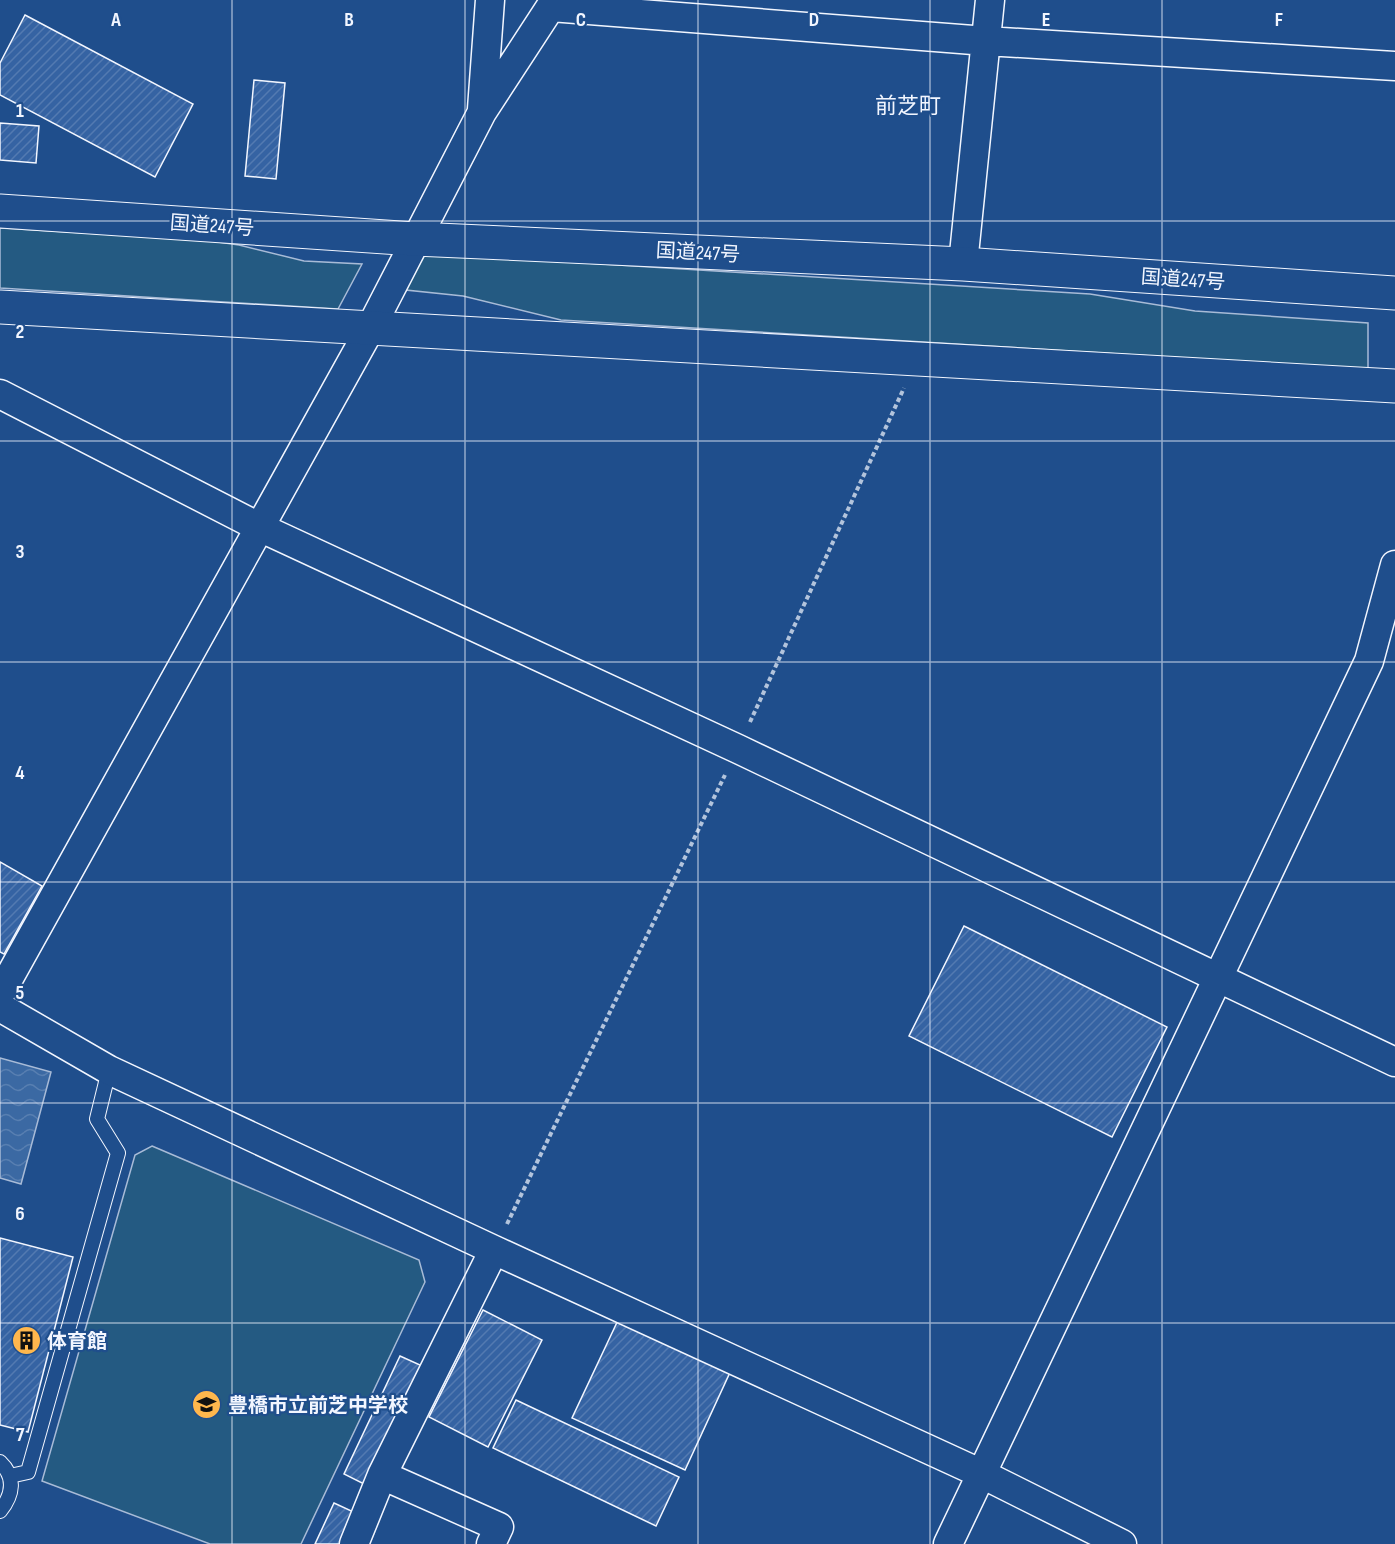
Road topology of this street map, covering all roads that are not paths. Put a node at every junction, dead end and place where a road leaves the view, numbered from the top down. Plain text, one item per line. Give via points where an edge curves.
1 (490, 0) edge
2 (990, 0) edge
3 (553, 4) edge
4 (986, 41) junction
5 (1395, 66) edge
6 (482, 112) junction
7 (0, 211) edge
8 (415, 239) junction
9 (963, 264) junction
10 (1395, 293) edge
11 (0, 307) edge
12 (370, 329) junction
13 (1395, 386) edge
14 (0, 394) edge
15 (259, 527) junction
16 (1395, 565) edge
17 (1217, 978) junction
18 (0, 994) edge
19 (0, 1007) edge
20 (1395, 1062) edge
21 (109, 1070) junction
22 (494, 1250) junction
23 (0, 1462) edge
24 (982, 1474) junction
25 (382, 1475) junction
26 (10, 1476) junction
27 (0, 1511) edge
28 (354, 1544) edge
29 (491, 1544) edge
30 (948, 1544) edge
31 (1122, 1544) edge

1 - 6 street
2 - 4 street
3 - 4 street
3 - 6 street
4 - 5 street
4 - 9 street
6 - 8 street
7 - 8 highway, 国道247号
8 - 9 highway, 国道247号
8 - 12 street
9 - 10 highway, 国道247号
11 - 12 highway
12 - 13 highway
12 - 15 street
14 - 15 street
15 - 17 street via 738,749
15 - 18 street
16 - 17 street via 1369,661
17 - 20 street
17 - 24 street
19 - 21 street
21 - 22 street
21 - 26 lane via 97,1119 118,1153 28,1472
22 - 24 street
22 - 25 street
23 - 26 lane
24 - 30 street
24 - 31 street
25 - 28 street
25 - 29 street via 499,1527
26 - 27 lane via 11,1491

